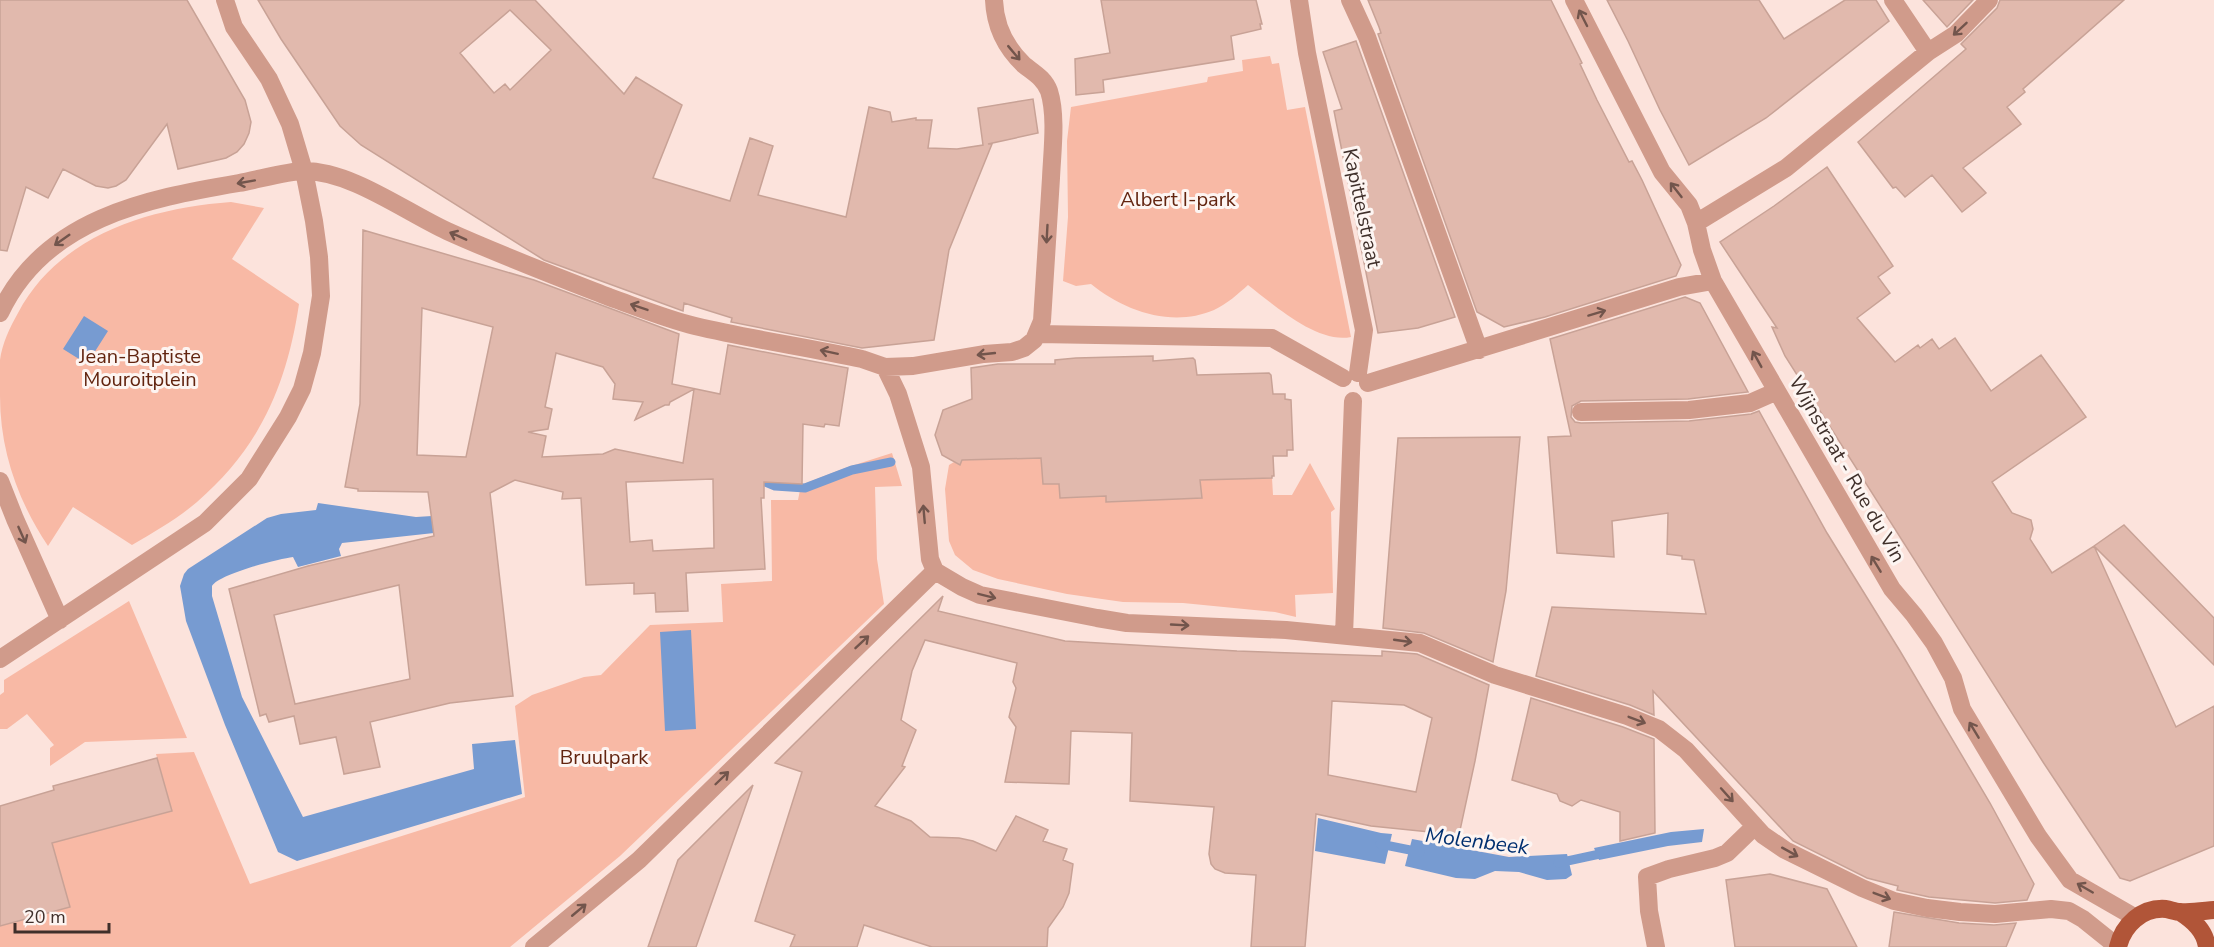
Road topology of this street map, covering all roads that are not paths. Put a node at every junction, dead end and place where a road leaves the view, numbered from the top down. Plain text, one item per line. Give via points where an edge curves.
1 (225, 0) edge
2 (994, 0) edge
3 (1299, 0) edge
4 (1350, 0) edge
5 (1574, 0) edge
6 (1893, 0) edge
7 (1989, 0) edge
8 (1928, 52) junction
9 (304, 171) junction
10 (1696, 223) junction
11 (1713, 282) junction
12 (0, 313) edge
13 (1038, 334) junction
14 (1479, 350) junction
15 (885, 367) junction
16 (1356, 378) junction
17 (1775, 392) junction
18 (1353, 401) junction
19 (1581, 412) dead end
20 (0, 481) edge
21 (935, 571) junction
22 (60, 620) junction
23 (1344, 635) junction
24 (0, 659) edge
25 (1755, 826) junction
26 (2214, 910) edge
27 (2180, 912) junction
28 (2136, 918) junction
29 (534, 947) edge
30 (1656, 947) edge
31 (2118, 947) edge
32 (2207, 947) edge

1 - 9 street via 234,27 269,79 290,124
2 -> 13 street via 997,24 1006,43 1045,83 1051,102 1051,171
3 - 16 street, Kapittelstraat via 1364,330
4 - 14 street
10 -> 5 street, Wijnstraat - Rue du Vin via 1689,205 1662,172
6 - 8 street
7 -> 8 street via 1956,33
8 - 10 street via 1786,168
9 -> 12 street via 161,198 74,231 23,273
15 -> 9 street via 693,325 612,298 444,230 351,182
9 - 22 street via 319,257 321,296 312,353 302,389 288,417 249,479 205,523
10 - 11 street, Wijnstraat - Rue du Vin
14 -> 11 street via 1679,287
17 -> 11 street, Wijnstraat - Rue du Vin
13 -> 15 street via 1029,345 1012,352
13 - 16 street via 1272,338
14 - 16 street
21 -> 15 street via 927,544 921,467 898,394
16 - 18 street via 1368,391 1361,400
16 - 18 street via 1340,383 1340,392
17 - 19 street via 1750,403 1689,410
28 -> 17 street, Wijnstraat - Rue du Vin via 2070,879 2038,836 1962,709 1953,678 1934,643 1892,589
18 - 23 street
20 -> 22 street
21 -> 23 street via 980,595 1126,623
29 -> 21 street via 639,860
22 - 24 street
23 -> 25 street via 1420,644 1495,675 1659,729 1699,764
25 - 30 street via 1726,853 1647,877
25 -> 31 street via 1780,846 1828,873 1894,901 1960,912 2069,911
26 - 27 main road
27 - 28 main road via 2151,910
27 - 32 main road via 2201,930
28 - 31 main road via 2127,925

